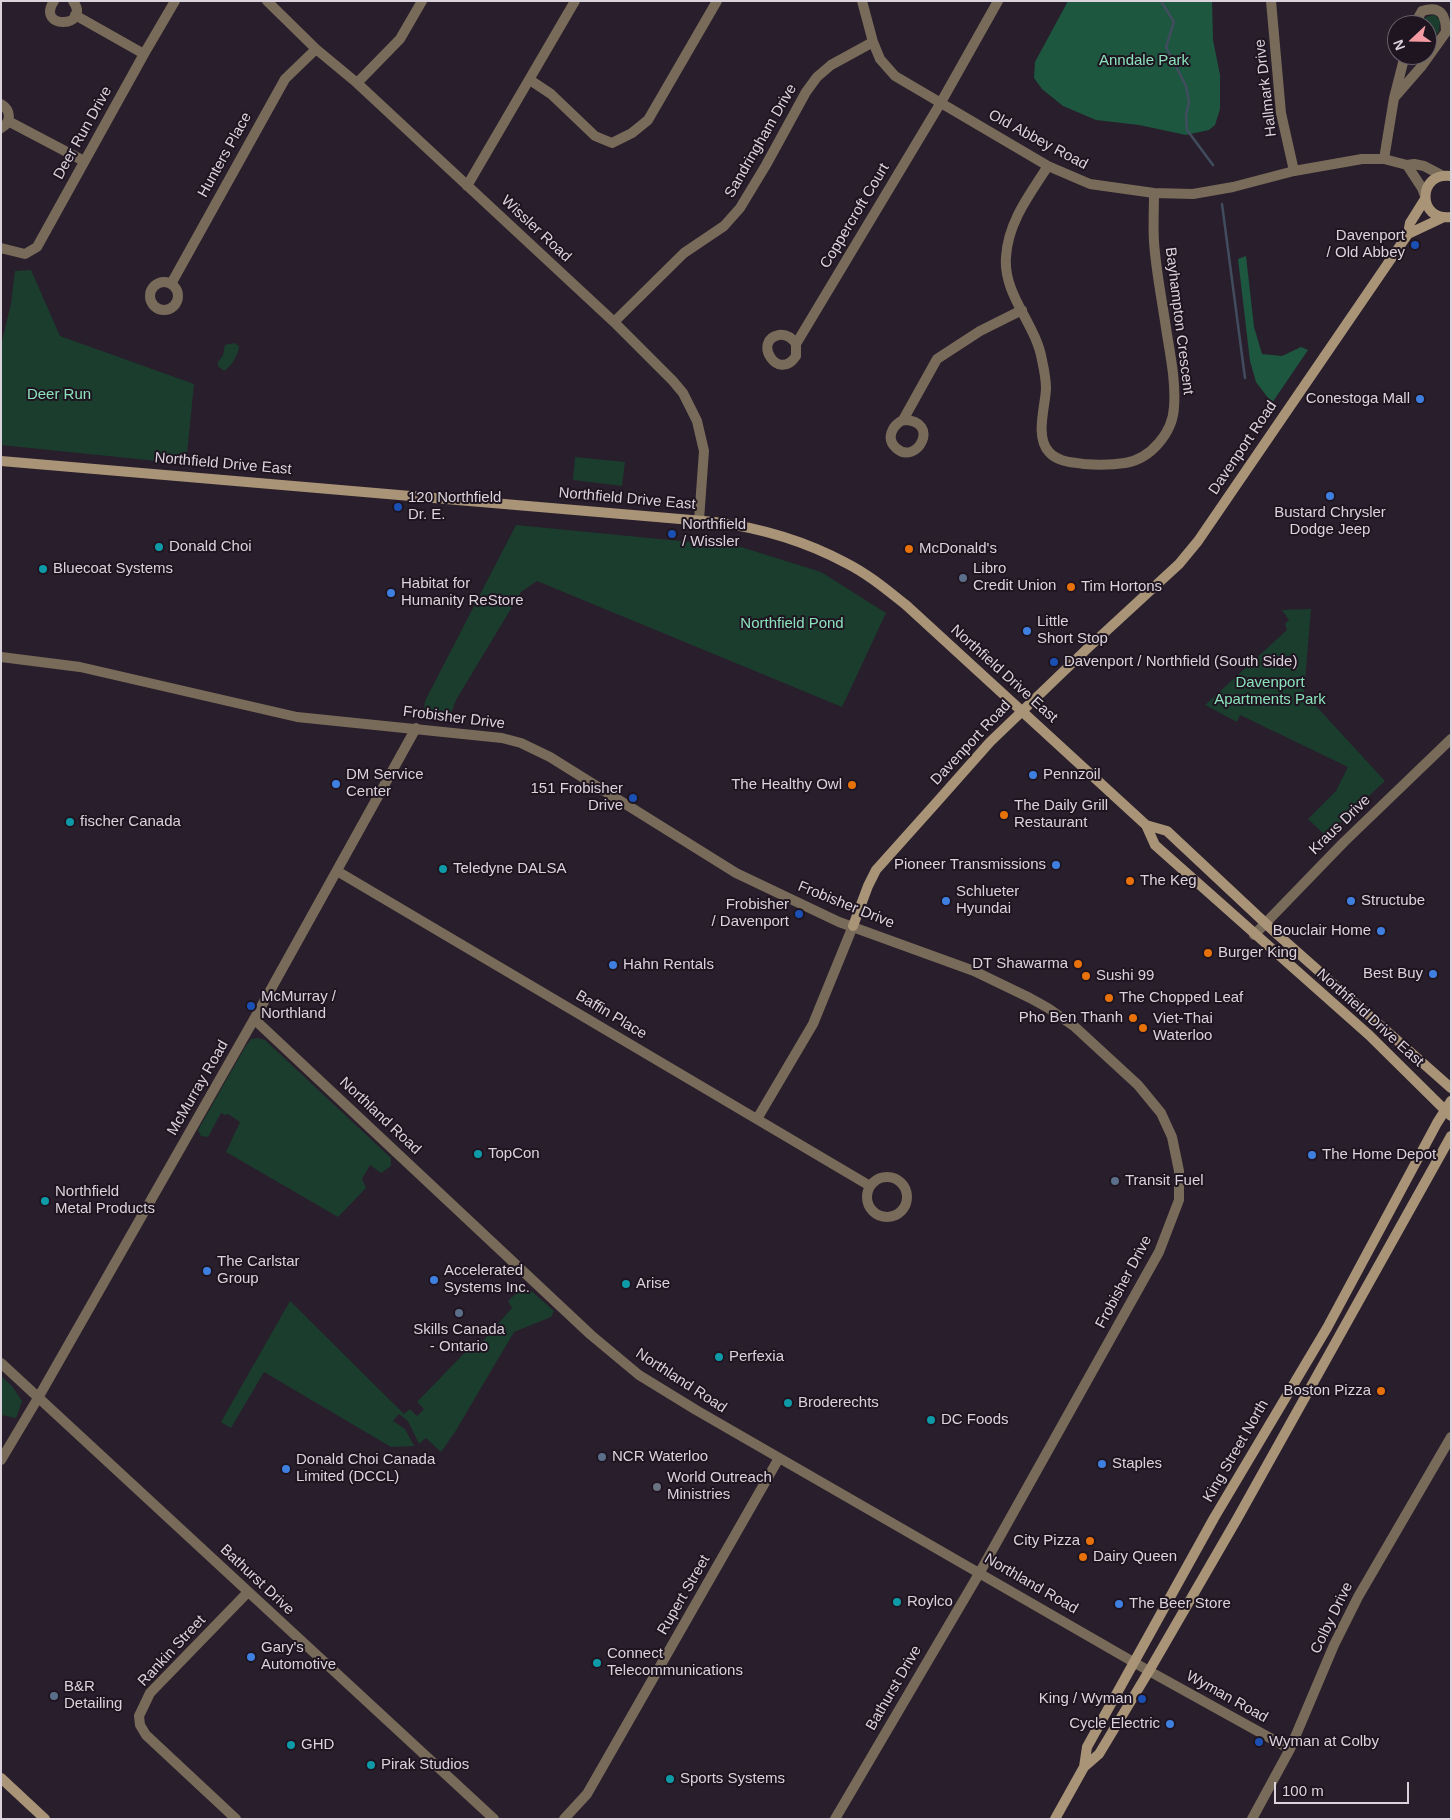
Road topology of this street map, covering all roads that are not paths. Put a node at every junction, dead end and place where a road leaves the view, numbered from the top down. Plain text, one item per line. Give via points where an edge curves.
1 (54, 1) edge
2 (73, 1) edge
3 (175, 1) edge
4 (267, 1) edge
5 (422, 1) edge
6 (575, 1) edge
7 (717, 1) edge
8 (862, 1) edge
9 (998, 1) edge
10 (1271, 1) edge
11 (75, 15) junction
12 (1420, 15) edge
13 (873, 42) junction
14 (1437, 45) edge
15 (316, 49) junction
16 (144, 54) junction
17 (1402, 65) edge
18 (1422, 65) edge
19 (530, 80) junction
20 (357, 83) junction
21 (1394, 98) junction
22 (1, 104) edge
23 (940, 104) junction
24 (5, 124) edge
25 (1384, 159) junction
26 (84, 162) junction
27 (1407, 165) junction
28 (1048, 166) junction
29 (1294, 171) junction
30 (1448, 175) edge
31 (467, 186) junction
32 (1154, 193) junction
33 (1425, 197) junction
34 (1447, 217) edge
35 (1408, 234) junction
36 (1, 248) edge
37 (171, 284) dead end
38 (1022, 310) junction
39 (614, 322) junction
40 (796, 344) dead end
41 (903, 420) dead end
42 (1, 461) edge
43 (699, 520) junction
44 (1, 657) edge
45 (1021, 712) junction
46 (416, 728) junction
47 (1451, 739) edge
48 (1146, 825) junction
49 (337, 871) junction
50 (1265, 923) junction
51 (853, 926) junction
52 (1254, 935) junction
53 (254, 1019) junction
54 (1451, 1088) edge
55 (1449, 1109) edge
56 (757, 1119) junction
57 (1451, 1136) edge
58 (870, 1186) junction
59 (1, 1363) edge
60 (38, 1398) junction
61 (1451, 1437) edge
62 (779, 1458) junction
63 (1, 1460) edge
64 (980, 1572) junction
65 (248, 1592) junction
66 (1134, 1662) junction
67 (1149, 1671) junction
68 (1290, 1749) junction
69 (1084, 1767) junction
70 (1, 1778) edge
71 (45, 1819) edge
72 (236, 1819) edge
73 (494, 1819) edge
74 (564, 1819) edge
75 (835, 1819) edge
76 (1055, 1819) edge
77 (1252, 1819) edge

1 - 11 street via 50,10 57,21 70,22
2 - 11 street
3 - 16 street, Deer Run Drive
4 - 15 street, Wissler Road
5 - 20 street via 400,38
6 - 19 street
7 - 19 street via 648,120 612,143 595,136 551,94
8 - 13 street, Old Abbey Road
9 - 23 street, Coppercroft Court
10 - 29 street, Hallmark Drive via 1282,113
11 - 16 street
12 - 14 street via 1431,8 1439,10 1444,17 1446,32
13 - 23 street, Old Abbey Road via 880,59 895,76
13 - 39 street, Sandringham Drive via 831,65 817,77 740,208 724,226 684,253
15 - 20 street, Wissler Road
15 - 37 street, Hunters Place via 284,80
16 - 26 street, Deer Run Drive
17 - 21 street
18 - 21 street
19 - 31 street
20 - 31 street, Wissler Road
21 - 25 street
22 - 24 street via 9,112
23 - 28 street, Old Abbey Road
23 - 40 street, Coppercroft Court
24 - 26 street
25 - 27 street, Old Abbey Road
25 - 29 street, Old Abbey Road via 1362,159
26 - 36 street, Deer Run Drive via 37,247 25,254
27 - 30 street, Old Abbey Road via 1424,166
27 - 33 street
28 - 32 street, Old Abbey Road via 1090,184
28 - 38 street, Bayhampton Crescent via 1016,218 1008,239 1005,259 1009,282
29 - 32 street, Old Abbey Road via 1193,194
30 - 33 main road, Davenport Road via 1430,183
31 - 39 street, Wissler Road
32 - 38 street, Bayhampton Crescent via 1154,242 1173,377 1174,408 1164,438 1147,454 1127,463 1091,464 1056,459 1048,451 1042,429 1046,387 1042,357
33 - 34 main road via 1433,213
33 - 35 main road, Davenport Road via 1410,223
34 - 35 main road
35 - 45 main road, Davenport Road via 1198,542 1180,564
38 - 41 street via 980,331 937,359
39 - 43 street, Wissler Road via 673,381 691,406 704,451
42 - 43 main road, Northfield Drive East
43 - 45 main road, Northfield Drive East via 776,534 847,563 906,604
44 - 46 street, Frobisher Drive via 80,666 297,717
45 - 48 main road, Northfield Drive East
45 - 51 main road, Davenport Road via 882,862 868,886
46 - 49 street, McMurray Road
46 - 51 street, Frobisher Drive via 521,743 550,757 736,873
47 - 50 street, Kraus Drive via 1357,828
48 - 50 main road, Northfield Drive East via 1167,831
48 - 52 main road, Northfield Drive East via 1155,845
49 - 53 street, McMurray Road
49 - 56 street, Baffin Place
50 - 52 street, Kraus Drive
50 - 54 main road, Northfield Drive East
51 - 56 street, Davenport Road via 813,1024
51 - 64 street, Frobisher Drive via 974,971 1036,1001 1075,1027 1138,1085 1161,1113 1172,1137 1179,1171 1179,1200 1159,1252
52 - 55 main road, Northfield Drive East
53 - 60 street, McMurray Road
53 - 62 street, Northland Road via 591,1335 639,1375
55 - 66 main road, King Street North via 1437,1123 1332,1320 1214,1518
56 - 58 street, Baffin Place
57 - 67 main road, King Street North
58 - 58 street via 866,1198 874,1213 888,1218 904,1209 907,1196 897,1180 882,1177
59 - 60 street, Bathurst Drive
60 - 63 street, McMurray Road
60 - 65 street, Bathurst Drive
61 - 68 street, Colby Drive via 1358,1597
62 - 64 street, Northland Road
62 - 74 street, Rupert Street via 587,1794
64 - 66 street, Northland Road
64 - 75 street, Bathurst Drive
65 - 72 street, Rankin Street via 150,1693 139,1716 146,1735
65 - 73 street, Bathurst Drive
66 - 67 street, Northland Road
66 - 69 main road, King Street North via 1087,1747
67 - 68 street, Wyman Road
67 - 69 main road, King Street North via 1099,1754
68 - 77 street, Colby Drive
69 - 76 main road, King Street North
70 - 71 main road

